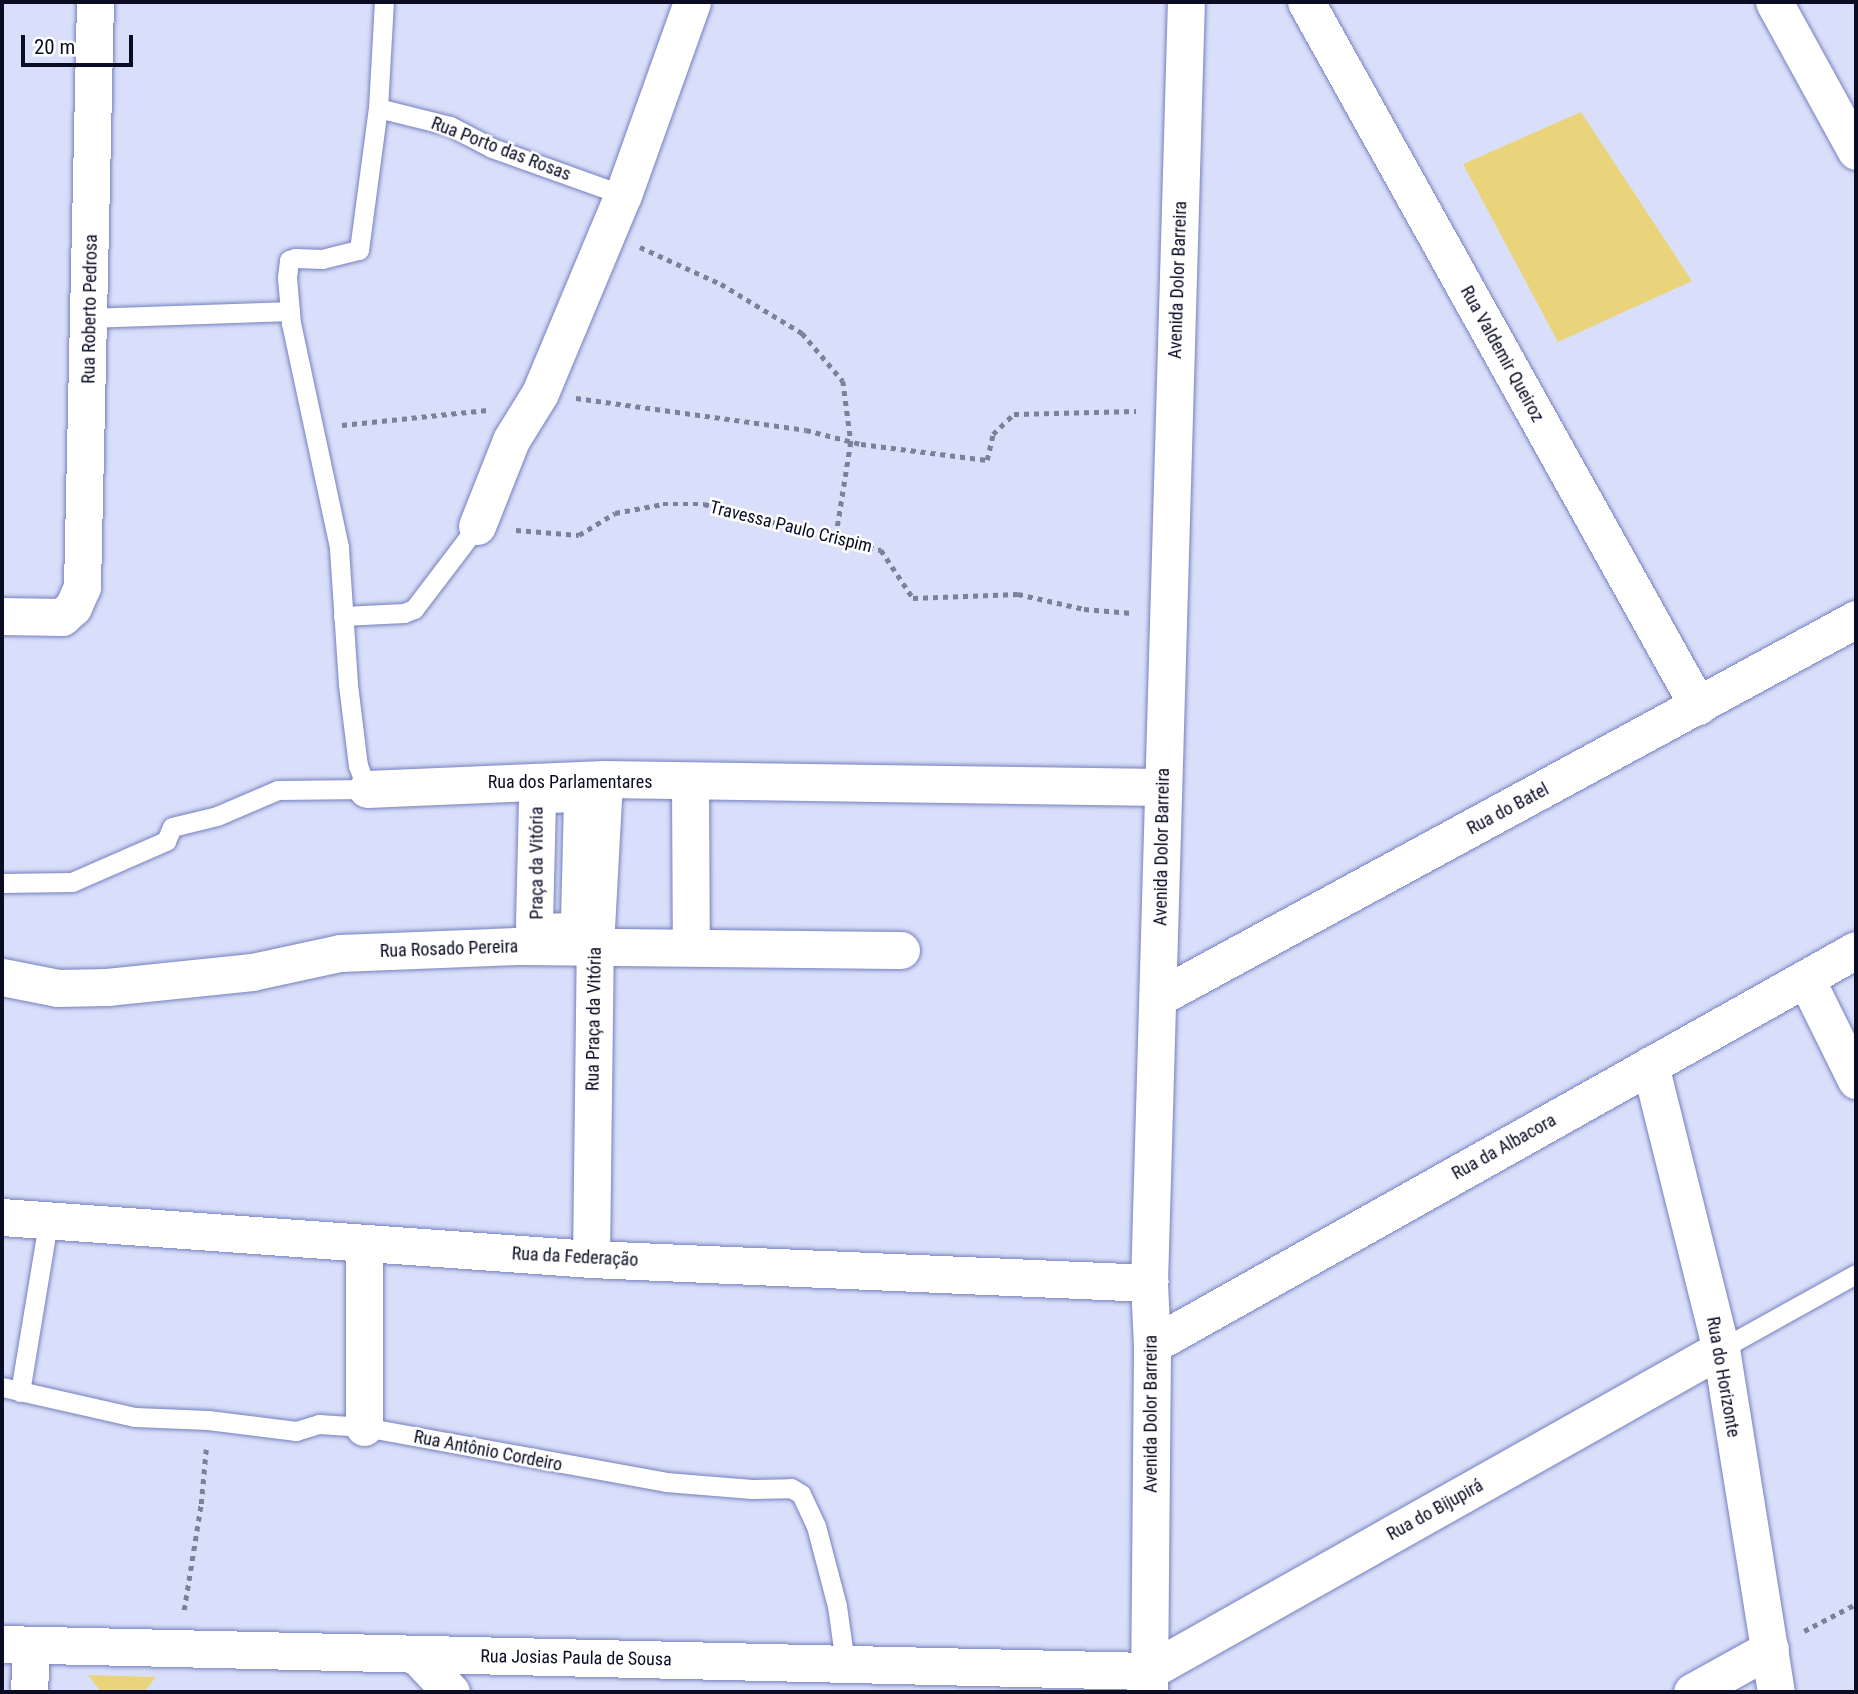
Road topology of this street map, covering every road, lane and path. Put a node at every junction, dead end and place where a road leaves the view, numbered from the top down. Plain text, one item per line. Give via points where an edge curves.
1 (95, 2) edge
2 (384, 2) edge
3 (692, 2) edge
4 (1186, 2) edge
5 (1306, 2) edge
6 (1774, 2) edge
7 (378, 108) junction
8 (1856, 151) edge
9 (623, 195) junction
10 (608, 232) junction
11 (290, 311) junction
12 (89, 318) junction
13 (535, 402) junction
14 (1174, 410) junction
15 (314, 429) junction
16 (851, 442) junction
17 (477, 527) junction
18 (835, 537) junction
19 (2, 615) edge
20 (343, 615) junction
21 (1169, 615) junction
22 (1856, 619) edge
23 (1698, 706) junction
24 (604, 779) junction
25 (520, 780) junction
26 (690, 782) junction
27 (1163, 787) junction
28 (367, 789) junction
29 (2, 883) edge
30 (587, 936) junction
31 (517, 946) junction
32 (691, 947) junction
33 (901, 950) dead end
34 (1856, 950) edge
35 (2, 977) edge
36 (1806, 979) junction
37 (1159, 997) junction
38 (1650, 1065) junction
39 (1856, 1080) edge
40 (2, 1217) edge
41 (48, 1222) junction
42 (364, 1244) junction
43 (591, 1259) junction
44 (1856, 1274) edge
45 (1149, 1283) junction
46 (1152, 1345) junction
47 (1721, 1349) junction
48 (11, 1390) edge
49 (208, 1420) junction
50 (364, 1427) junction
51 (1856, 1604) edge
52 (16, 1644) edge
53 (178, 1649) junction
54 (1770, 1649) junction
55 (416, 1655) junction
56 (845, 1663) junction
57 (1050, 1680) edge
58 (1149, 1682) edge
59 (29, 1692) edge
60 (450, 1692) edge
61 (1692, 1692) edge
62 (1776, 1692) edge

1 - 12 street, Rua Roberto Pedrosa
2 - 7 lane
3 - 9 street
4 - 14 street, Avenida Dolor Barreira
5 - 23 street, Rua Valdemir Queiroz
6 - 8 street
7 - 9 lane, Rua Porto das Rosas via 450,126 492,148
7 - 11 lane via 359,250 323,259 289,260
9 - 10 street
10 - 13 street
10 - 16 path via 722,284 802,333 843,381
11 - 12 lane
11 - 15 lane
12 - 19 street, Rua Roberto Pedrosa via 82,587 69,613 56,618
13 - 15 path
13 - 16 path via 806,430
13 - 17 street via 511,440
14 - 16 path via 1014,414 993,434 987,460
14 - 21 street, Avenida Dolor Barreira
15 - 20 lane via 339,547
16 - 18 path
17 - 18 path, Travessa Paulo Crispim via 579,535 615,513 663,504 704,504
17 - 20 lane via 414,609
18 - 21 path, Travessa Paulo Crispim via 881,550 913,598 1018,594 1084,609
20 - 28 lane via 358,766
21 - 27 street, Avenida Dolor Barreira
22 - 23 street, Rua do Batel
23 - 37 street, Rua do Batel
24 - 25 street, Rua dos Parlamentares
24 - 26 street, Rua dos Parlamentares
24 - 30 street, Rua Praça da Vitória
25 - 28 street, Rua dos Parlamentares
25 - 31 street
26 - 27 street, Rua dos Parlamentares
26 - 32 street
27 - 37 street, Avenida Dolor Barreira
28 - 29 lane, Rua dos Parlamentares via 278,790 217,816 172,827 166,841 72,882
30 - 31 street, Rua Rosado Pereira
30 - 32 street, Rua Rosado Pereira
30 - 43 street, Rua Praça da Vitória
31 - 35 street, Rua Rosado Pereira via 340,953 252,972 107,987 58,988
32 - 33 street, Rua Rosado Pereira
34 - 36 street, Rua da Albacora
36 - 38 street, Rua da Albacora
36 - 39 street
37 - 45 street, Avenida Dolor Barreira
38 - 46 street, Rua da Albacora
38 - 47 street, Rua do Horizonte
40 - 41 street, Rua da Federação
41 - 42 street, Rua da Federação
41 - 48 lane
42 - 43 street, Rua da Federação
42 - 50 street
43 - 45 street, Rua da Federação
44 - 47 lane
45 - 46 street, Avenida Dolor Barreira
46 - 58 street, Avenida Dolor Barreira
47 - 54 street, Rua do Horizonte
47 - 58 street, Rua do Bijupirá
48 - 49 lane, Rua Antônio Cordeiro via 135,1417
49 - 50 lane, Rua Antônio Cordeiro via 296,1431 319,1424
49 - 53 path via 201,1504
50 - 56 lane, Rua Antônio Cordeiro via 666,1482 791,1488 801,1494 816,1526 837,1606
51 - 54 path
52 - 53 street, Rua Josias Paula de Sousa
52 - 59 street
53 - 55 street, Rua Josias Paula de Sousa
54 - 61 street
54 - 62 street, Rua do Horizonte
55 - 56 street, Rua Josias Paula de Sousa
55 - 60 street
56 - 57 street, Rua Josias Paula de Sousa
57 - 58 street, Rua Josias Paula de Sousa

